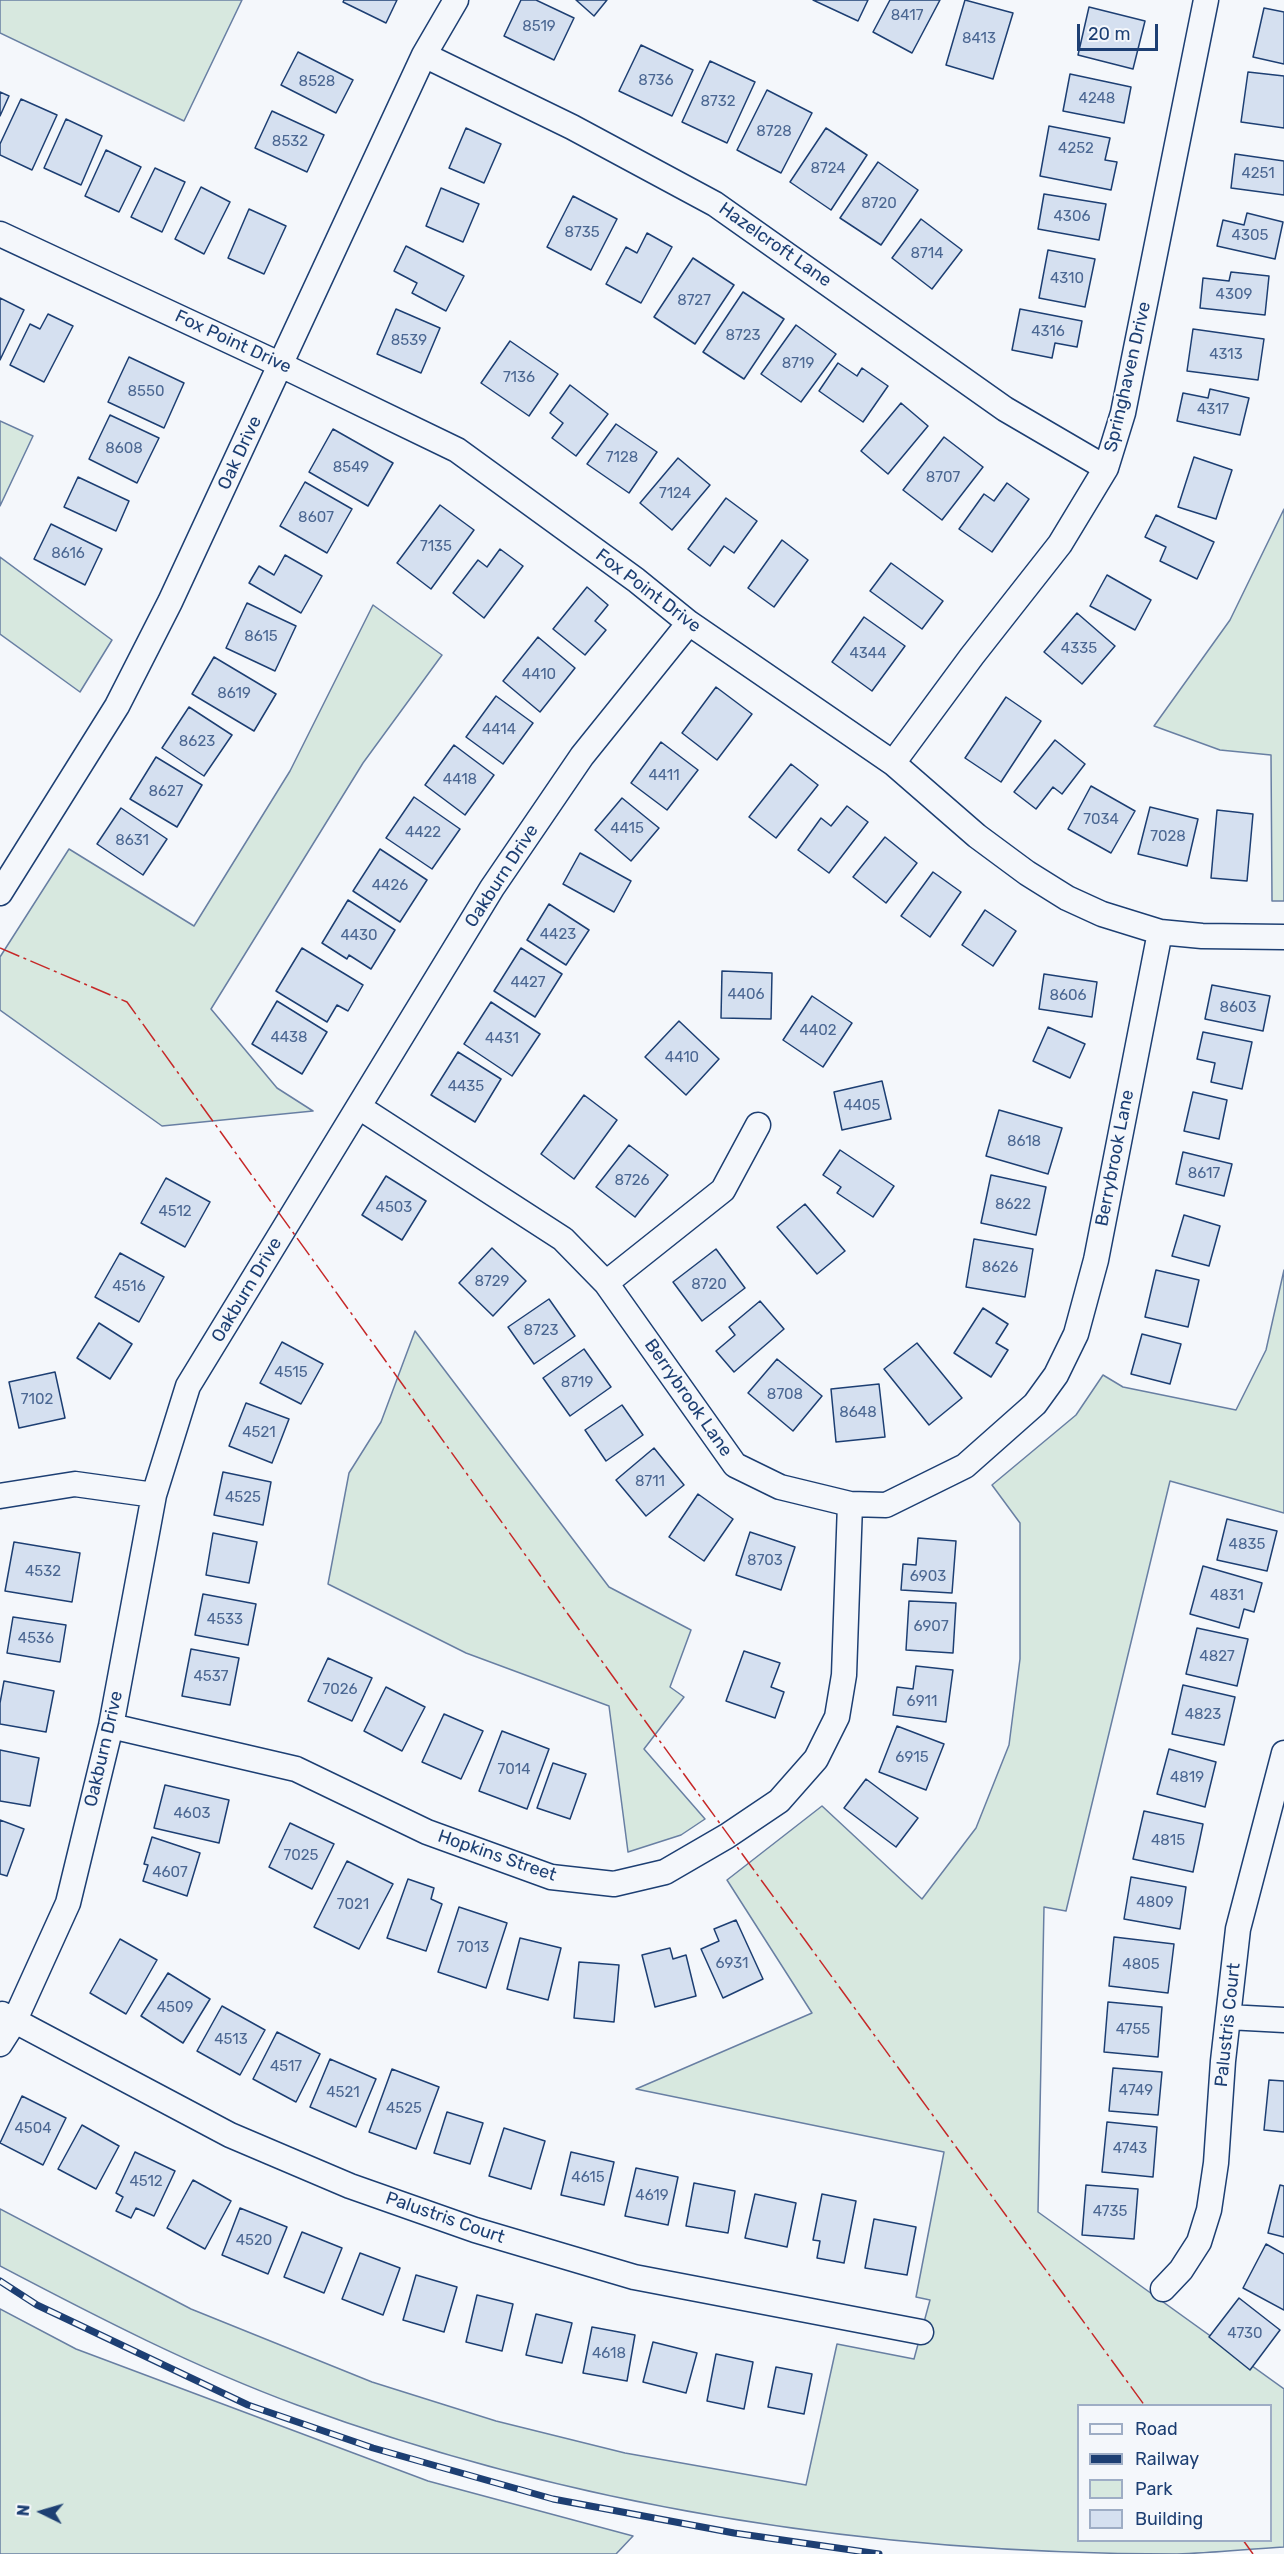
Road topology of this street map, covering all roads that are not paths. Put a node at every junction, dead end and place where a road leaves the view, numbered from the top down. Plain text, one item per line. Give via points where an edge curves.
1 (456, 0) edge
2 (1206, 0) edge
3 (424, 55) junction
4 (0, 234) edge
5 (281, 365) junction
6 (1106, 468) junction
7 (689, 623) junction
8 (893, 763) junction
9 (0, 893) edge
10 (1160, 932) junction
11 (1284, 937) edge
12 (359, 1107) junction
13 (758, 1125) dead end
14 (606, 1283) junction
15 (154, 1494) junction
16 (0, 1496) edge
17 (850, 1504) junction
18 (111, 1726) junction
19 (1284, 1753) edge
20 (7, 2017) edge
21 (1228, 2017) junction
22 (1284, 2020) edge
23 (0, 2044) edge
24 (1163, 2289) dead end
25 (921, 2332) dead end

1 - 3 street, Oak Drive
2 - 6 street, Springhaven Drive via 1123,413
3 - 5 street, Oak Drive
3 - 6 street, Hazelcroft Lane via 572,127 715,204 1005,409
4 - 5 street, Fox Point Drive
5 - 7 street, Fox Point Drive via 457,450
5 - 9 street, Oak Drive via 117,706
6 - 8 street, Springhaven Drive via 1060,544
7 - 8 street, Fox Point Drive
7 - 12 street, Oakburn Drive via 582,756 492,888
8 - 10 street, Fox Point Drive via 977,836 1027,873 1102,914
10 - 11 street, Fox Point Drive
10 - 17 street, Berrybrook Lane via 1096,1260 1076,1334 1056,1375 1035,1404 965,1466 886,1505
12 - 14 street, Berrybrook Lane via 563,1239
12 - 15 street, Oakburn Drive via 189,1386
13 - 14 street via 723,1190
14 - 17 street, Berrybrook Lane via 735,1465 780,1487
15 - 16 street via 75,1484
15 - 18 street, Oakburn Drive
17 - 18 street, Hopkins Street via 844,1675 837,1717 816,1759 779,1801 665,1872 614,1884 551,1877 427,1832 296,1769
18 - 20 street, Oakburn Drive via 68,1903
19 - 21 street, Palustris Court via 1238,1929
20 - 23 street, Oakburn Drive
20 - 25 street, Palustris Court via 230,2135 350,2186 475,2230 634,2277
21 - 22 street
21 - 24 street, Palustris Court via 1209,2210 1199,2242

